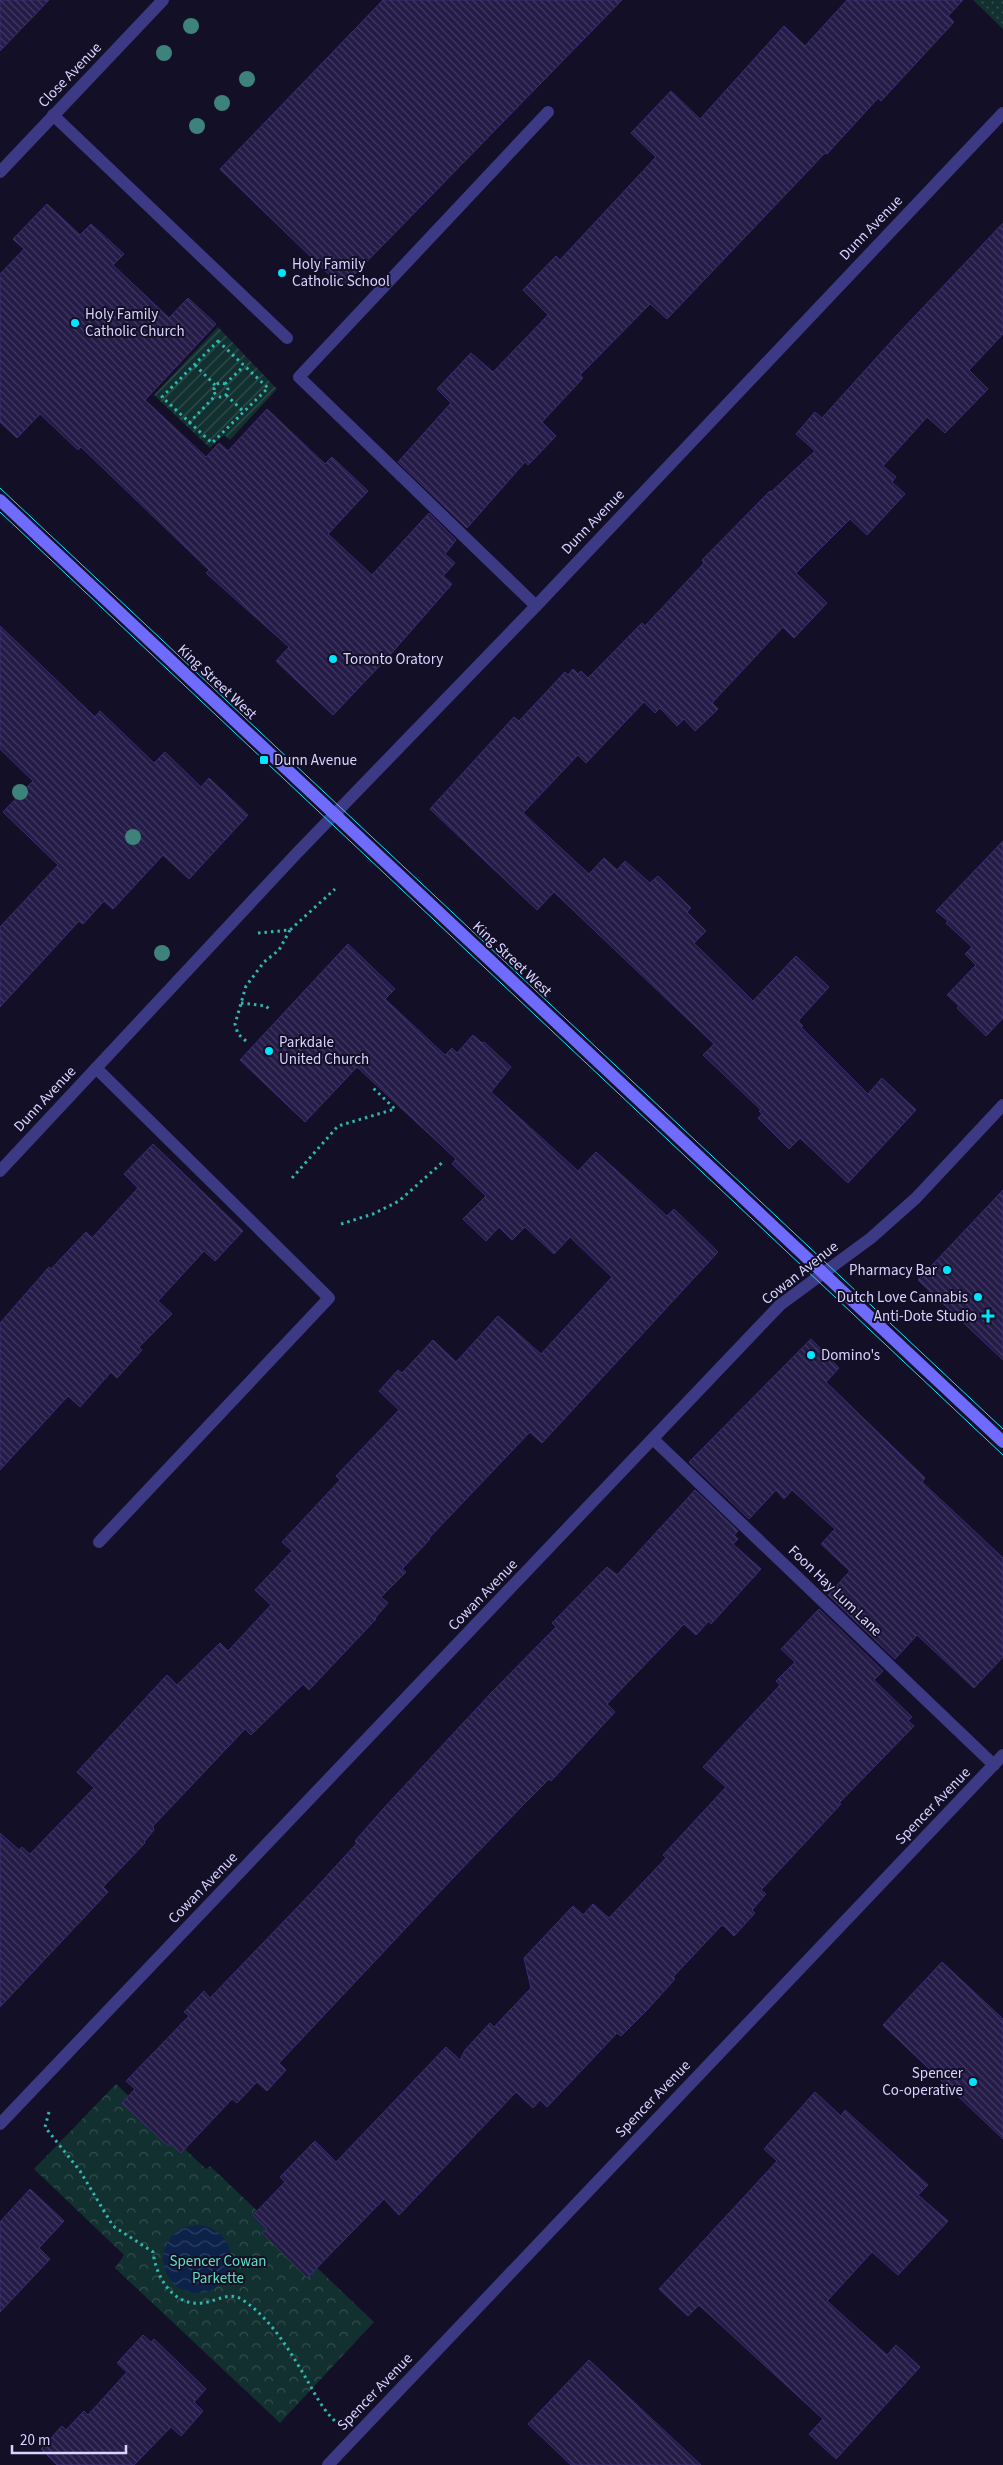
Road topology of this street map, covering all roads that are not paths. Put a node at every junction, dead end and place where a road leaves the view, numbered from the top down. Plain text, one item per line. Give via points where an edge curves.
1 (163, 0) edge
2 (548, 112) dead end
3 (1003, 113) edge
4 (53, 115) junction
5 (0, 172) edge
6 (287, 338) dead end
7 (0, 500) edge
8 (536, 606) junction
9 (334, 814) junction
10 (96, 1068) junction
11 (1003, 1105) edge
12 (0, 1171) edge
13 (825, 1274) junction
14 (654, 1440) junction
15 (1003, 1442) edge
16 (99, 1542) dead end
17 (999, 1760) edge
18 (0, 2124) edge
19 (328, 2465) edge

1 - 4 street, Close Avenue
2 - 8 street via 299,377
3 - 8 street, Dunn Avenue
4 - 5 street, Close Avenue
4 - 6 street
7 - 9 main road, King Street West
8 - 9 street, Dunn Avenue
9 - 10 street, Dunn Avenue
9 - 13 main road, King Street West
10 - 12 street, Dunn Avenue
10 - 16 street via 329,1298
11 - 13 street, Cowan Avenue via 916,1198
13 - 14 street, Cowan Avenue via 780,1306
13 - 15 main road, King Street West
14 - 17 street, Foon Hay Lum Lane
14 - 18 street, Cowan Avenue
17 - 19 street, Spencer Avenue

